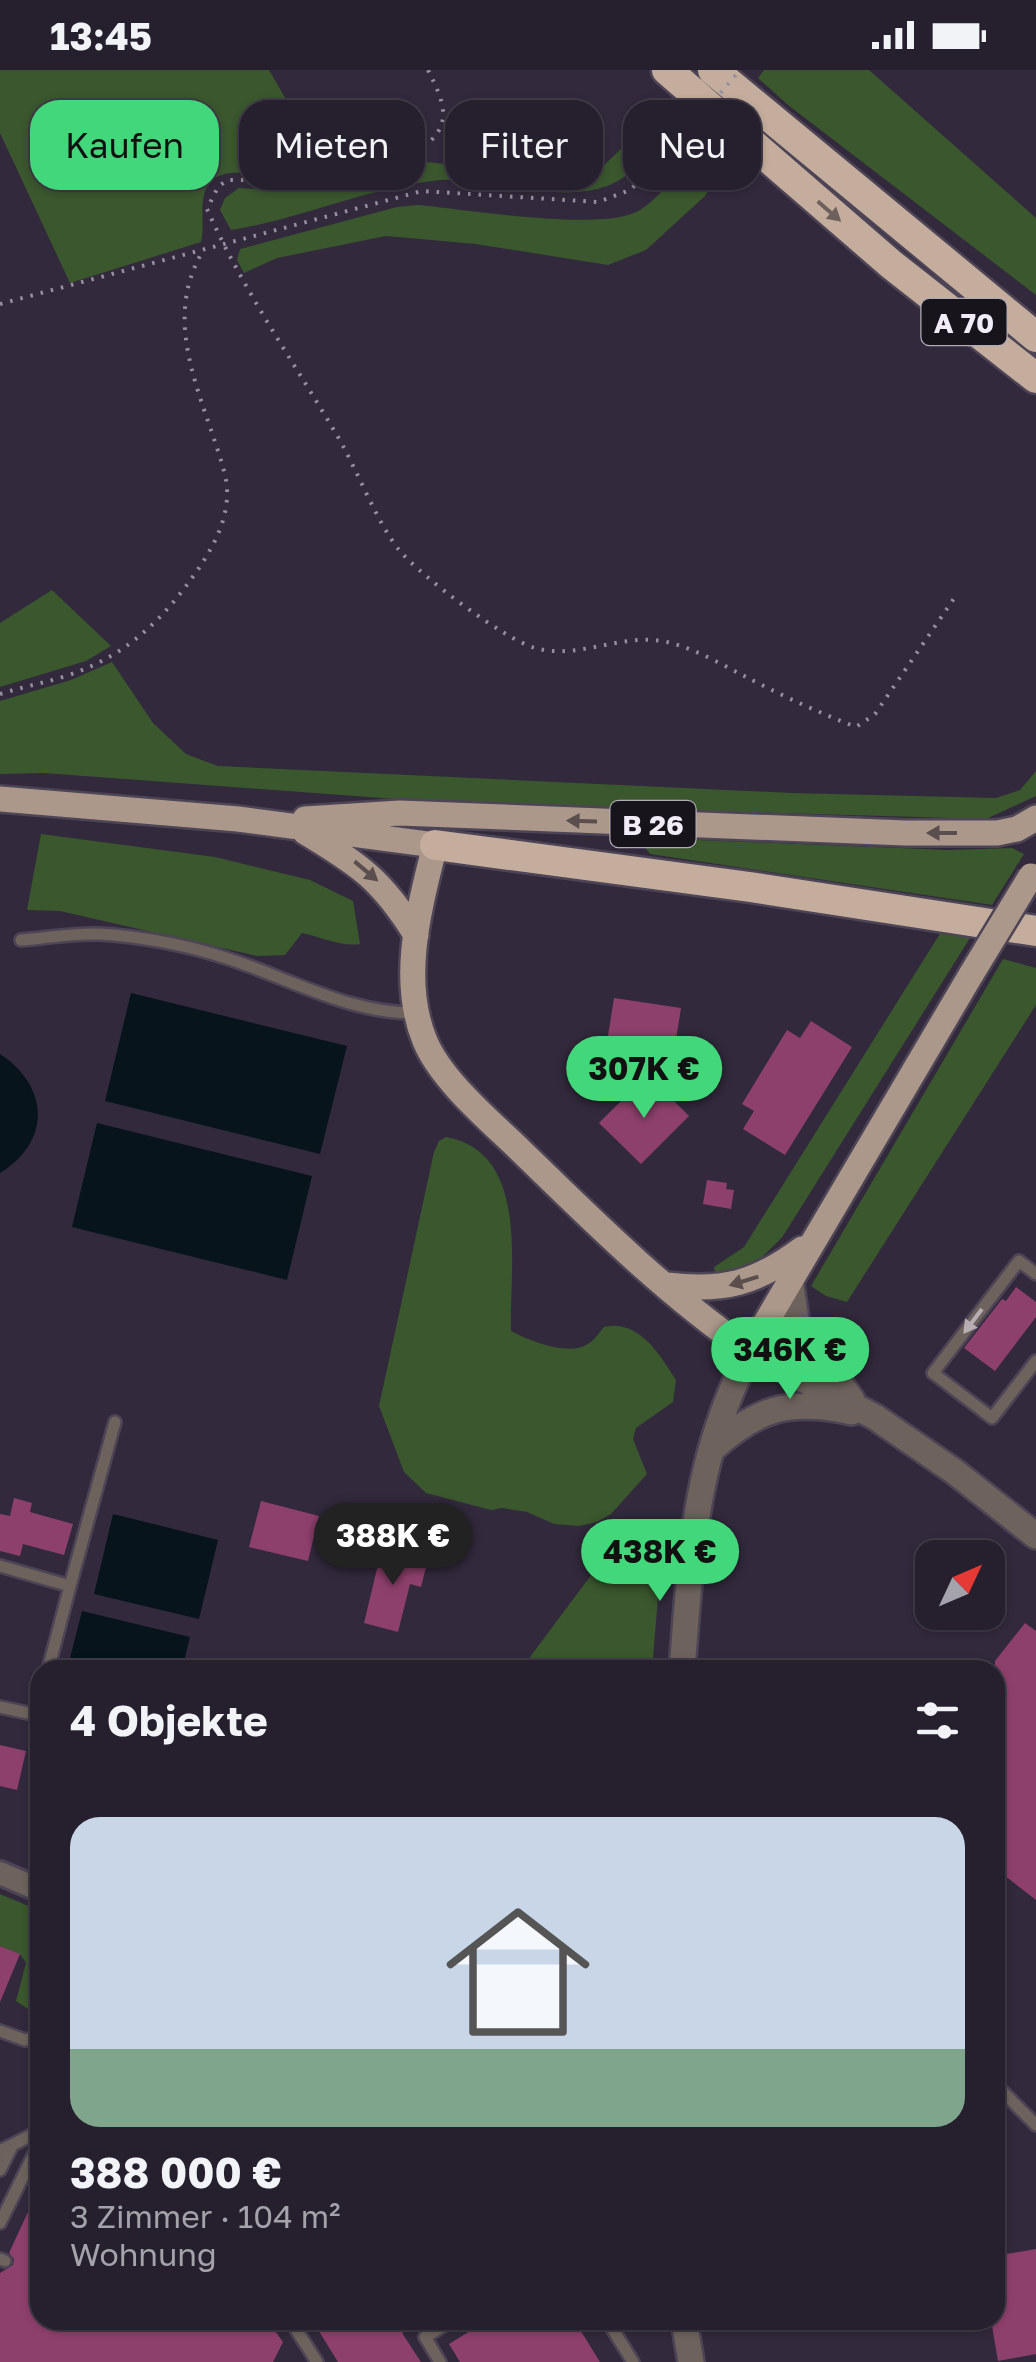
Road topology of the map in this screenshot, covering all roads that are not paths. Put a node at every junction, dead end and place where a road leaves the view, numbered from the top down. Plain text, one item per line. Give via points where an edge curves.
1 (667, 70) edge
2 (712, 70) edge
3 (1036, 337) edge
4 (1036, 378) edge
5 (0, 799) edge
6 (1036, 818) edge
7 (268, 823) junction
8 (296, 827) junction
9 (436, 845) junction
10 (1034, 872) edge
11 (1036, 931) edge
12 (416, 936) junction
13 (21, 940) dead end
14 (417, 1012) junction
15 (812, 1242) junction
16 (1036, 1274) edge
17 (790, 1278) junction
18 (667, 1286) junction
19 (750, 1351) junction
20 (1036, 1361) edge
21 (865, 1411) junction
22 (115, 1422) dead end
23 (711, 1450) junction
24 (1036, 1536) edge
25 (0, 1566) edge
26 (70, 1586) junction
27 (51, 1660) edge
28 (683, 1660) edge
29 (0, 1707) edge
30 (30, 1710) edge
31 (0, 1873) edge
32 (30, 1886) edge
33 (0, 2031) edge
34 (30, 2039) edge
35 (1005, 2094) edge
36 (1036, 2125) edge
37 (30, 2136) edge
38 (6, 2150) edge
39 (30, 2162) edge
40 (0, 2170) edge
41 (0, 2223) edge
42 (296, 2330) edge
43 (437, 2330) edge
44 (613, 2330) edge
45 (685, 2330) edge
46 (317, 2362) edge
47 (440, 2362) edge
48 (633, 2362) edge
49 (690, 2362) edge

1 -> 4 highway, A 70 via 892,265
2 - 3 highway, A 70
5 - 7 main road, B 26
6 -> 7 main road, B 26 via 998,833 904,834 400,813
7 - 8 main road, B 26
8 - 9 main road, B 26
8 -> 12 main road via 380,883
9 - 11 highway
9 - 12 main road
10 - 15 main road, bridge
12 - 14 main road
13 - 14 lane via 95,934 141,939 224,956 384,1014
14 - 18 main road via 434,1057 474,1104
15 - 17 main road
15 -> 18 main road via 736,1286
16 -> 20 lane via 1019,1261 933,1373 992,1418
17 - 19 main road
17 - 21 street via 798,1333
18 - 19 main road
19 - 21 street
19 - 23 street
21 - 23 street via 794,1404 759,1413
21 - 24 street
22 - 26 lane
23 - 28 street via 693,1543
25 - 26 lane
26 - 27 lane
29 - 30 lane
31 - 32 street
33 - 34 lane
35 - 36 lane
37 - 38 lane
38 - 40 lane
39 - 41 lane
42 - 46 lane
43 - 47 lane via 425,2338
44 - 48 lane
45 - 49 street

